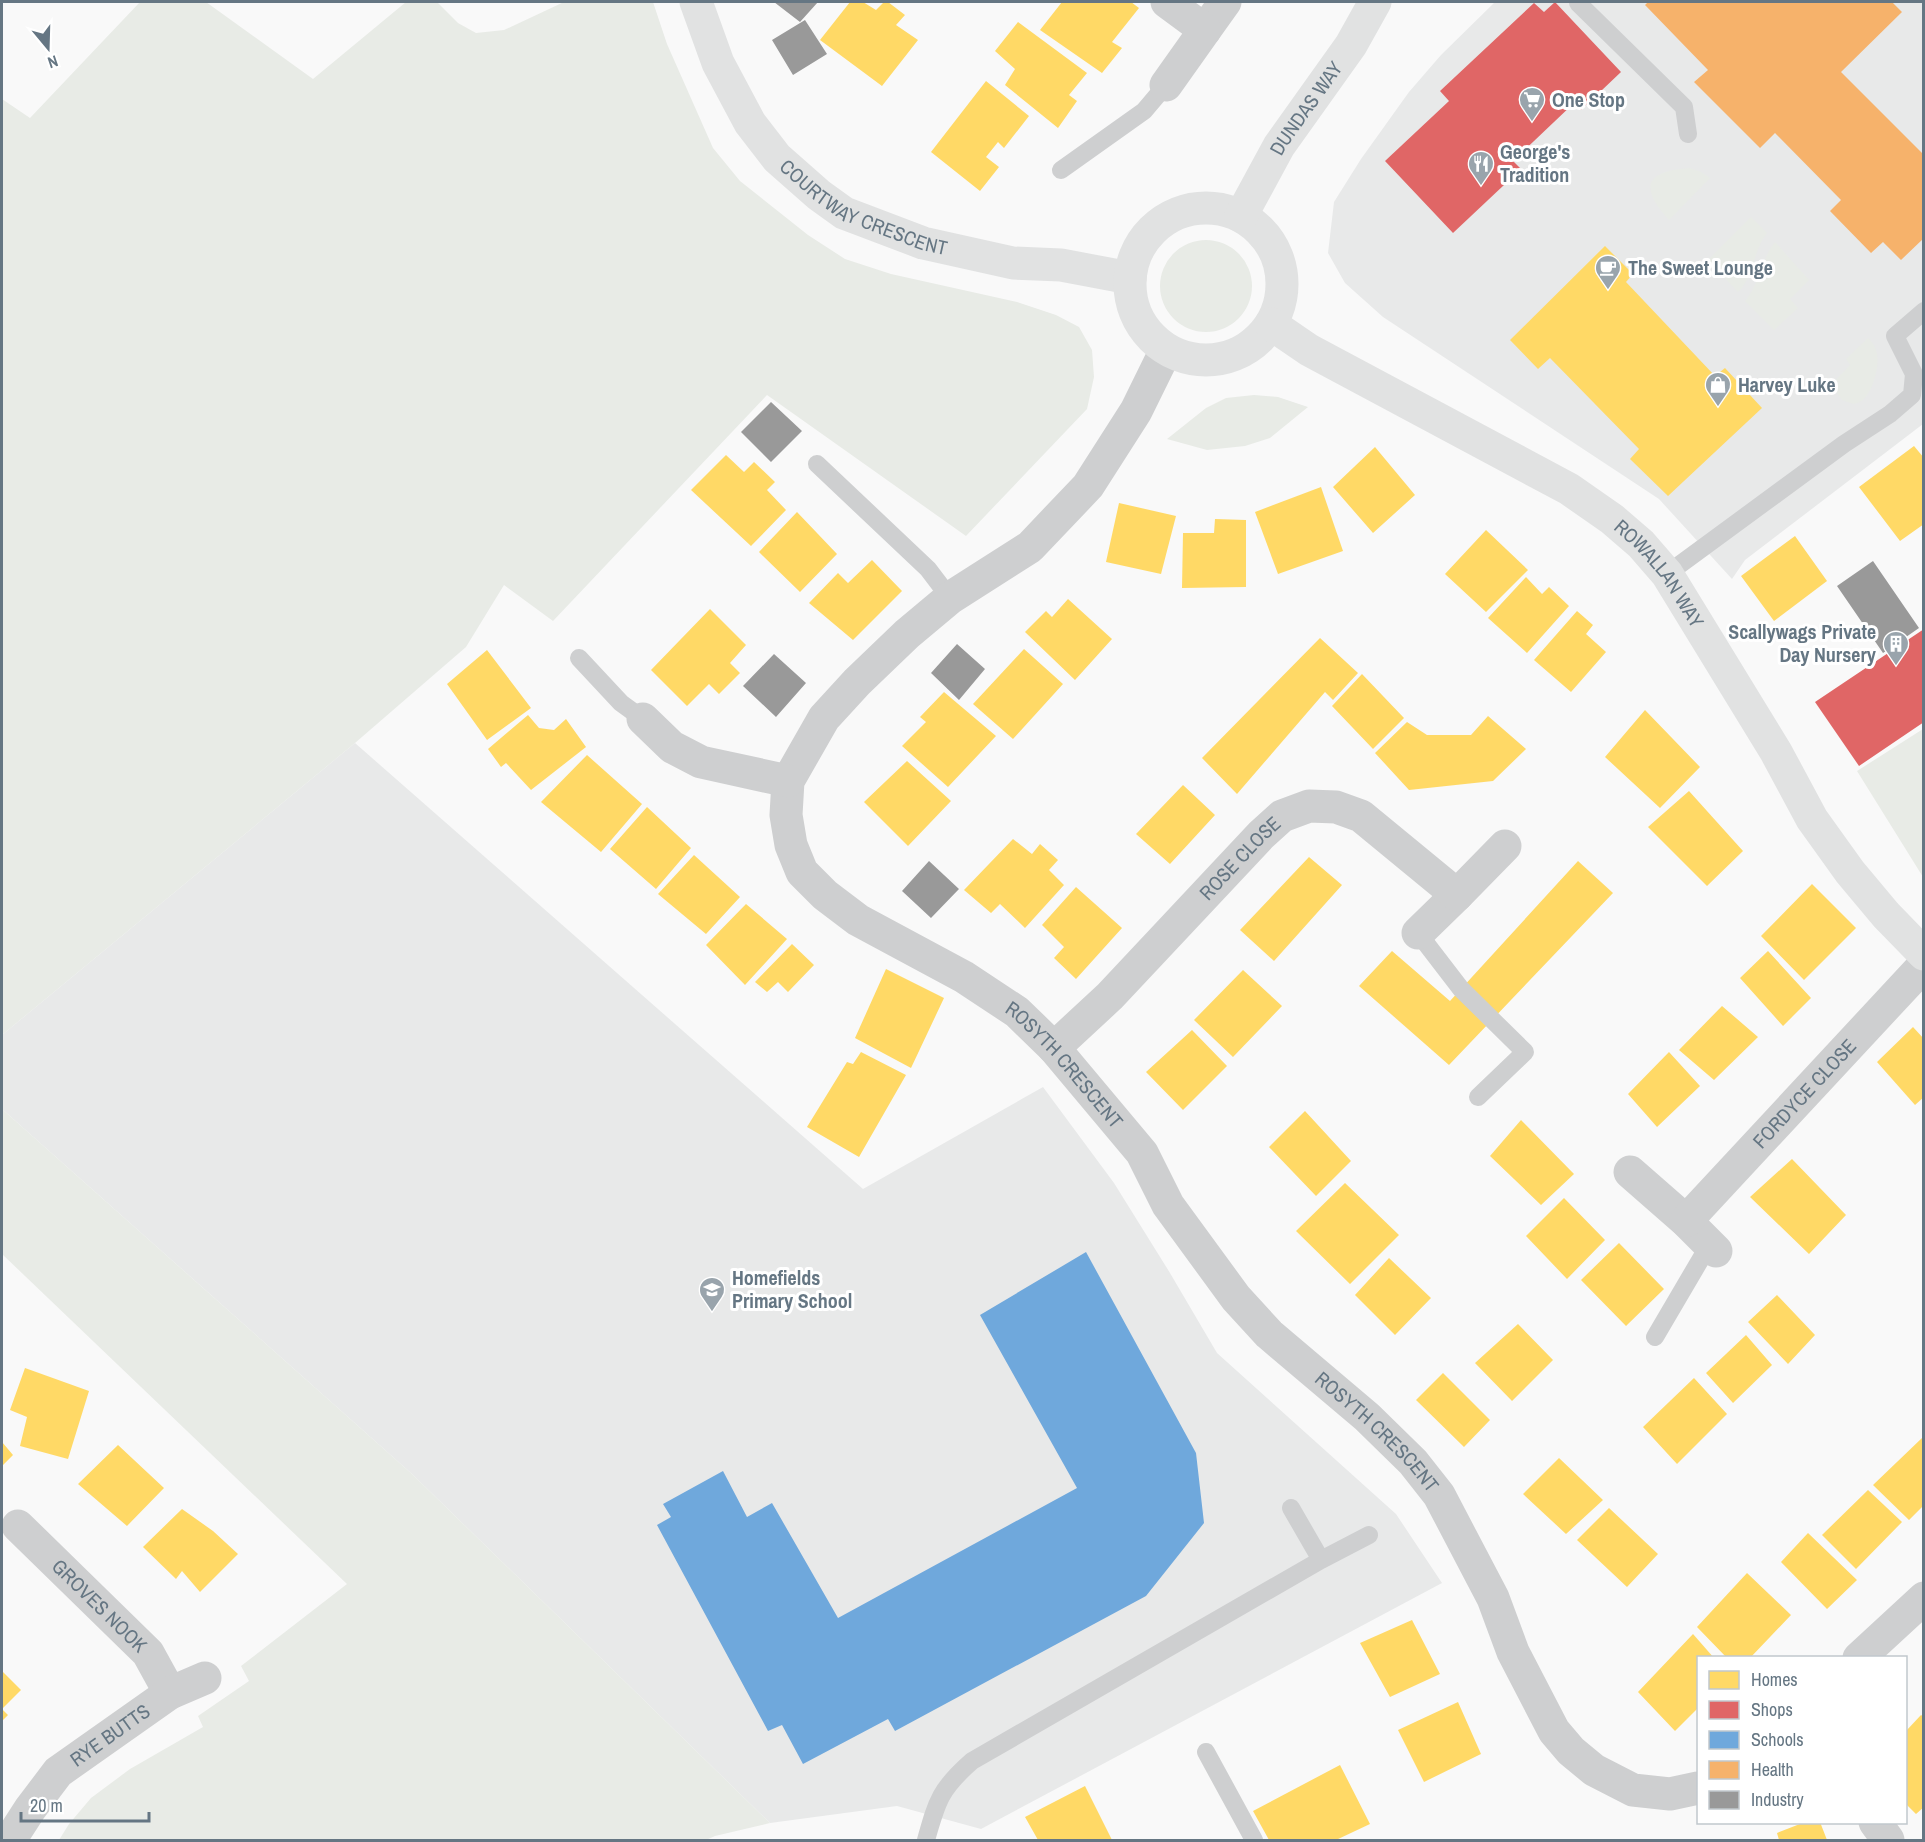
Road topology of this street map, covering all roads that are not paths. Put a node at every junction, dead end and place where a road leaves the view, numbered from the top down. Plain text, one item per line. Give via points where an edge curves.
1 (696, 2) edge
2 (1167, 2) edge
3 (1225, 2) edge
4 (1375, 2) edge
5 (1578, 3) dead end
6 (1205, 30) junction
7 (1166, 85) joint
8 (1688, 134) dead end
9 (1061, 170) dead end
10 (1241, 216) junction
11 (1130, 278) junction
12 (1923, 311) edge
13 (1271, 324) junction
14 (1166, 350) junction
15 (1918, 399) edge
16 (817, 464) dead end
17 (1667, 574) junction
18 (950, 598) junction
19 (579, 658) dead end
20 (643, 719) joint
21 (788, 781) junction
22 (1505, 846) dead end
23 (1457, 895) junction
24 (1418, 933) joint
25 (1923, 954) edge
26 (1923, 965) edge
27 (1054, 1048) junction
28 (1478, 1097) dead end
29 (1630, 1172) dead end
30 (1686, 1221) junction
31 (1712, 1248) joint
32 (1655, 1337) dead end
33 (1291, 1508) dead end
34 (18, 1526) dead end
35 (1370, 1535) dead end
36 (1321, 1560) junction
37 (1923, 1598) edge
38 (1861, 1656) edge
39 (205, 1678) dead end
40 (170, 1693) junction
41 (1206, 1752) dead end
42 (1697, 1788) edge
43 (1876, 1824) edge
44 (10, 1840) edge
45 (926, 1840) edge
46 (1254, 1840) edge
47 (1888, 1840) edge

1 - 11 street, COURTWAY CRESCENT via 718,63 750,123 777,158 844,213 923,243 1013,263 1060,266
2 - 6 street
3 - 6 street
4 - 10 street, DUNDAS WAY via 1351,45 1279,146
5 - 8 lane via 1684,107
6 - 7 street
7 - 9 lane via 1144,111
10 - 11 street via 1217,208 1192,209 1169,217 1149,233 1136,253
10 - 13 street via 1261,231 1275,252 1282,276 1281,301
11 - 14 street via 1130,298 1137,318 1149,336
12 - 15 lane via 1895,336 1914,374
13 - 14 street via 1255,342 1235,355 1212,360 1188,359
13 - 17 street, ROWALLAN WAY via 1309,350 1569,489 1641,544
14 - 18 street, ROSYTH CRESCENT via 1136,411 1088,486 1029,547
15 - 17 lane via 1844,444
16 - 18 lane via 928,569
17 - 25 street, ROWALLAN WAY via 1776,752 1812,819 1850,872
18 - 21 street, ROSYTH CRESCENT via 857,681 824,718
19 - 20 lane via 621,703
20 - 21 street via 672,747 701,762
21 - 27 street, ROSYTH CRESCENT via 786,815 791,845 802,872 858,920 973,982 1017,1012
22 - 23 street
23 - 24 street
23 - 27 street, ROSE CLOSE via 1361,816 1336,807 1309,806 1282,816 1110,996
24 - 28 lane via 1461,989 1525,1052
26 - 30 street, FORDYCE CLOSE
27 - 42 street, ROSYTH CRESCENT via 1142,1154 1168,1204 1236,1298 1269,1334 1390,1439 1439,1495 1492,1598 1513,1652 1554,1731 1571,1751 1594,1770 1634,1790 1670,1794
29 - 30 street
30 - 31 street
31 - 32 lane
33 - 36 lane
34 - 40 street, GROVES NOOK via 148,1653
35 - 36 lane
36 - 45 lane via 972,1761 952,1778 937,1801
37 - 38 street
39 - 40 street, RYE BUTTS
40 - 44 street, RYE BUTTS via 58,1772
41 - 46 lane
43 - 47 street

